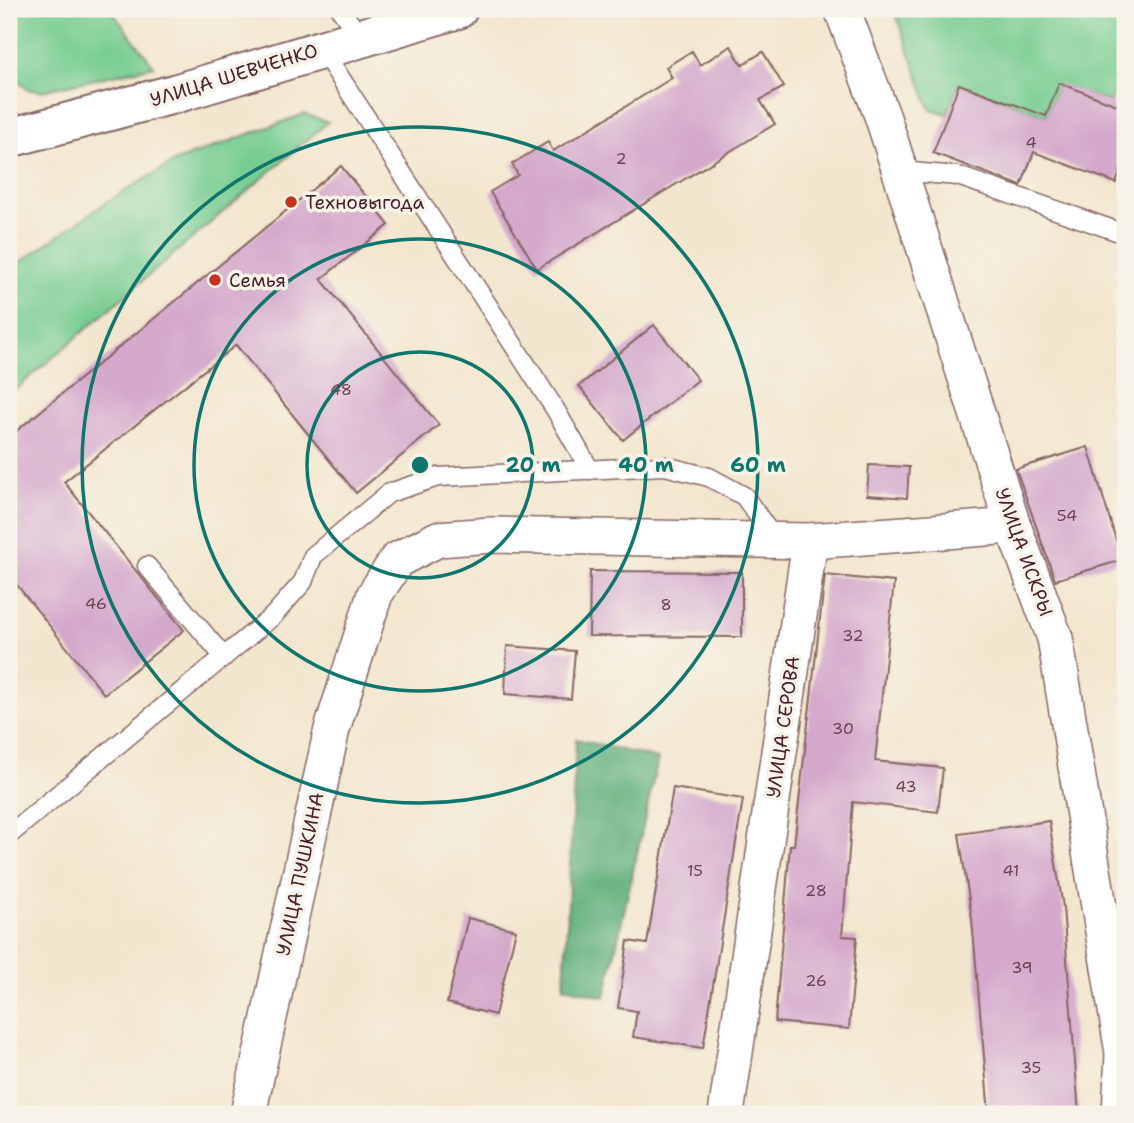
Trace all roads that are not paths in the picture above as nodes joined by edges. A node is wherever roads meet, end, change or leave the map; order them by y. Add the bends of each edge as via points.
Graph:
1 (458, 9) edge
2 (842, 9) edge
3 (350, 23) edge
4 (321, 48) junction
5 (9, 138) edge
6 (899, 171) junction
7 (1125, 234) edge
8 (590, 470) junction
9 (1013, 526) junction
10 (775, 540) junction
11 (810, 541) junction
12 (147, 566) dead end
13 (224, 657) junction
14 (9, 835) edge
15 (248, 1114) edge
16 (726, 1114) edge
17 (1120, 1114) edge

1 - 3 main road, УЛИЦА ШЕВЧЕНКО
2 - 6 street, УЛИЦА ИСКРЫ
3 - 4 main road, УЛИЦА ШЕВЧЕНКО
4 - 5 main road, УЛИЦА ШЕВЧЕНКО
4 - 8 lane
6 - 7 lane via 958,176
6 - 9 street, УЛИЦА ИСКРЫ
8 - 10 lane via 665,466 709,477 744,496
8 - 13 lane via 439,477 389,493 313,556 303,582 273,616
9 - 11 street
9 - 17 street, УЛИЦА ИСКРЫ via 1055,638 1123,1054
10 - 11 street, УЛИЦА ПУШКИНА
10 - 15 street, УЛИЦА ПУШКИНА via 491,535 438,539 397,560 375,594 332,729
11 - 16 street, УЛИЦА СЕРОВА
12 - 13 lane
13 - 14 lane

